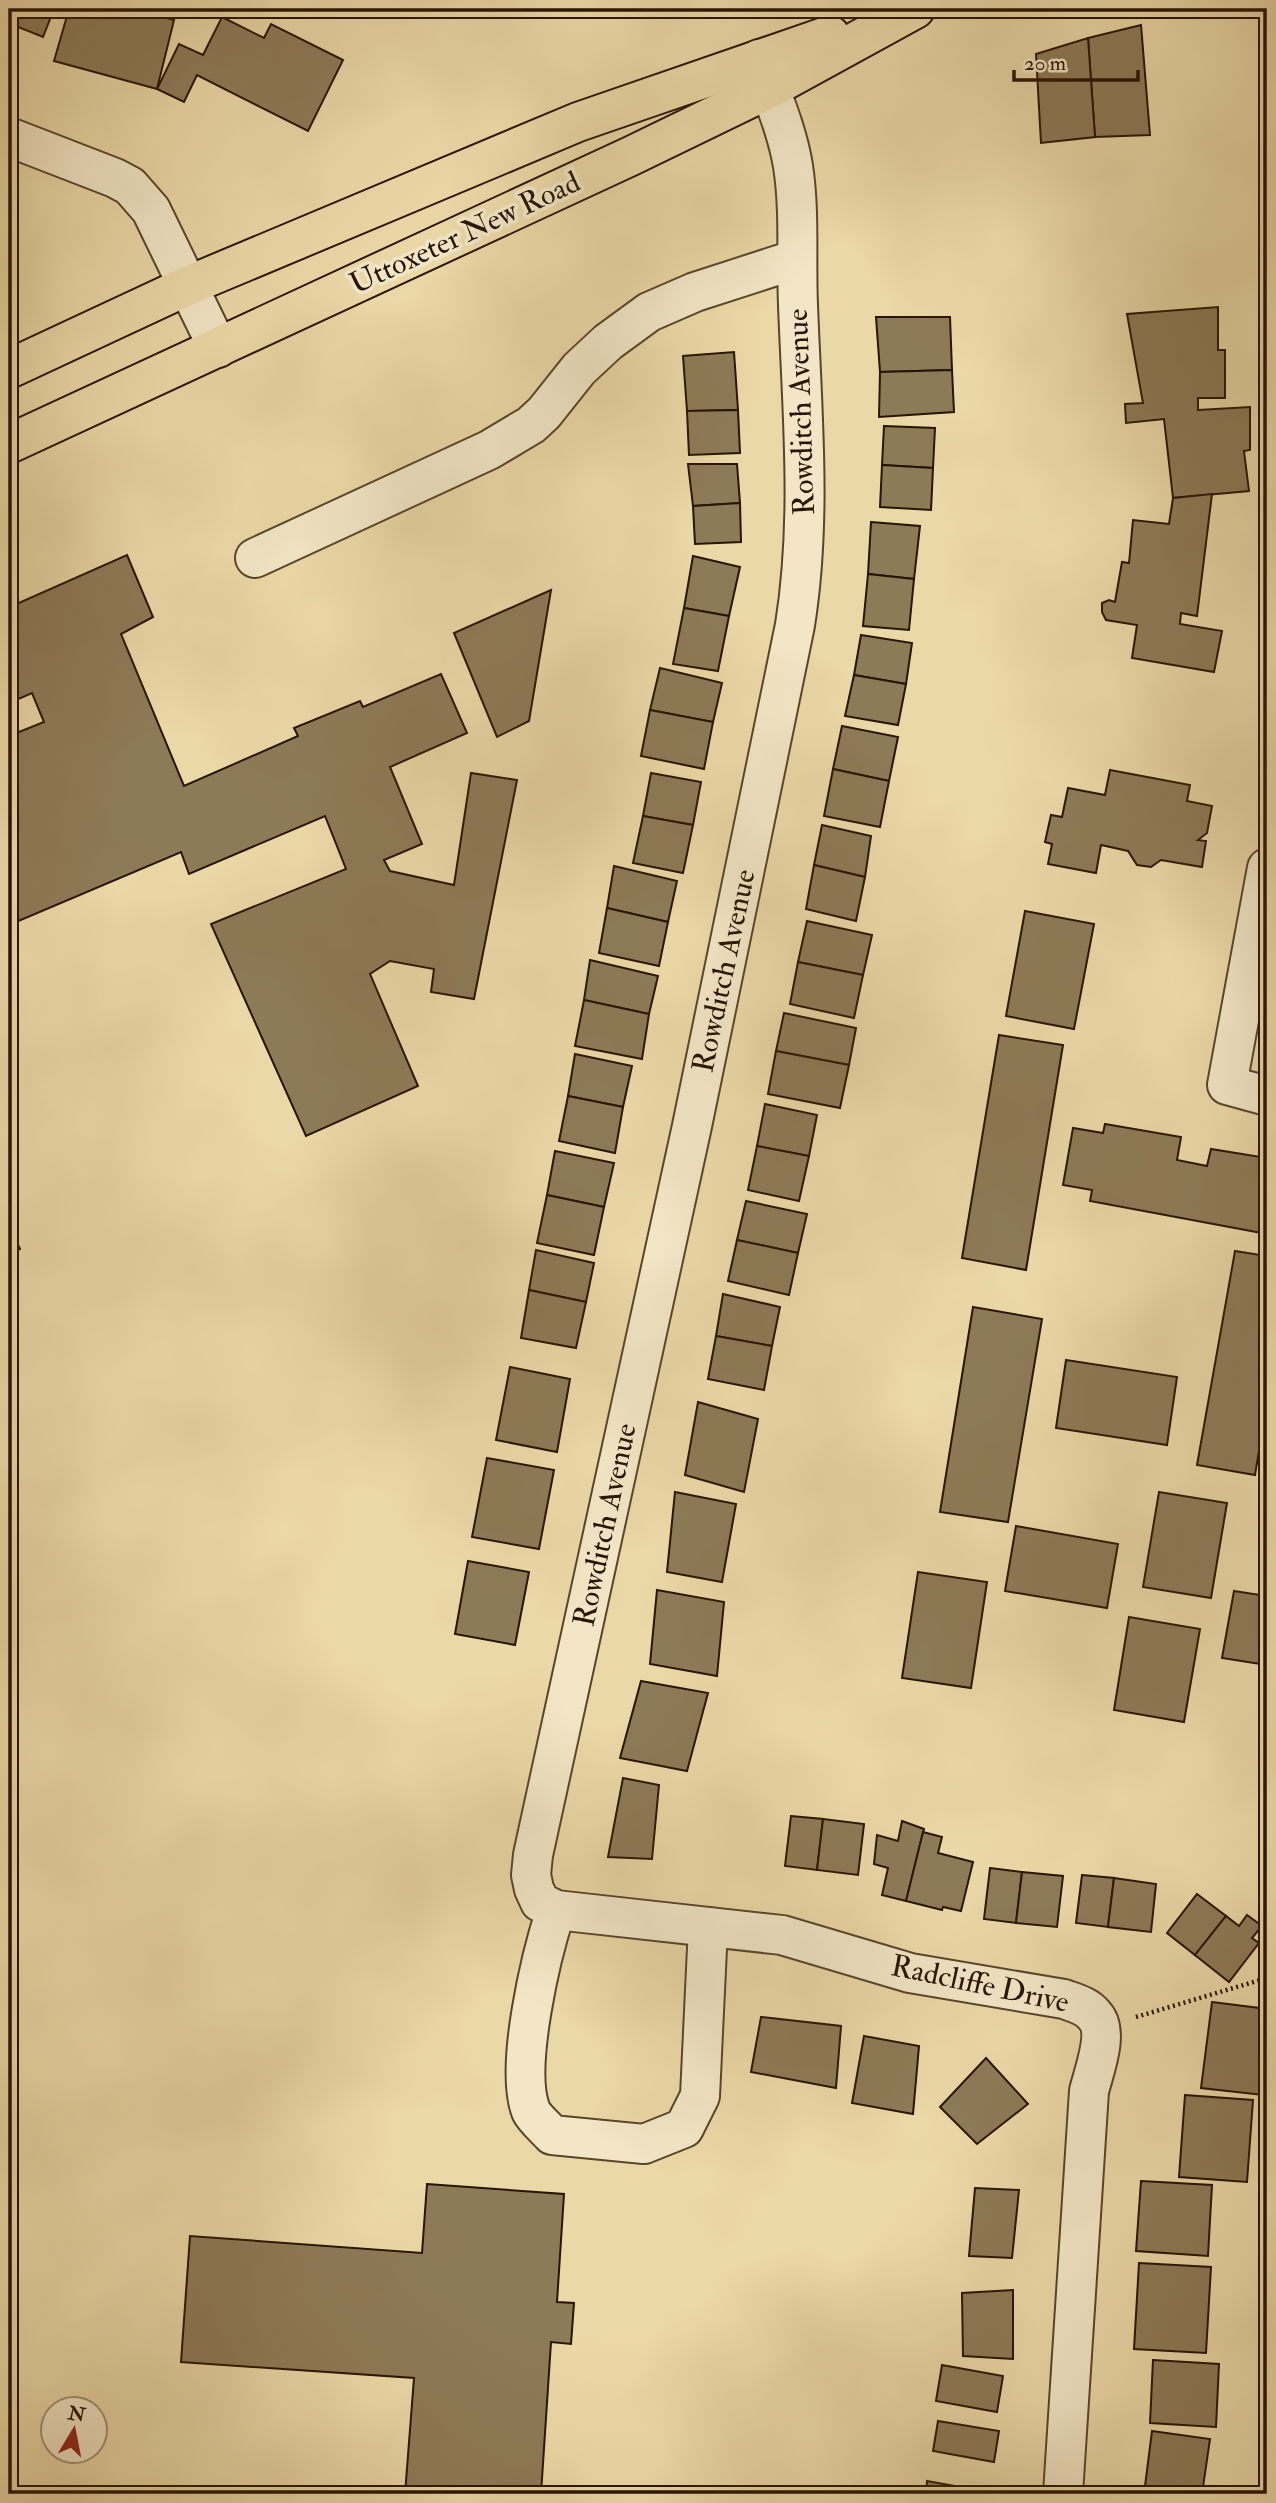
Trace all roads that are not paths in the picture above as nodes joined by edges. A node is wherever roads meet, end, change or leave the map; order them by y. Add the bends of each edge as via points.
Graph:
1 (904, 9) edge
2 (915, 9) edge
3 (764, 74) junction
4 (9, 137) edge
5 (797, 259) junction
6 (187, 286) junction
7 (218, 348) junction
8 (9, 369) edge
9 (9, 444) edge
10 (255, 558) dead end
11 (1267, 867) edge
12 (1267, 1096) edge
13 (556, 1910) junction
14 (709, 1927) junction
15 (1063, 2494) edge

1 - 3 main road, Uttoxeter New Road
2 - 3 main road, Uttoxeter New Road
3 - 5 street, Rowditch Avenue via 793,165
3 - 6 main road, Uttoxeter New Road via 578,122
3 - 7 main road, Uttoxeter New Road via 631,156
4 - 6 street via 130,186 151,210
5 - 10 street via 649,312 579,369 531,425 489,450
5 - 13 street, Rowditch Avenue via 804,459 801,586 692,1126 533,1855 534,1889 540,1902
6 - 7 street
6 - 8 main road, Uttoxeter New Road
7 - 9 main road, Uttoxeter New Road
11 - 12 street via 1227,1085
13 - 14 street, Radcliffe Drive
13 - 14 street via 543,1949 524,2071 531,2112 552,2135 645,2144 684,2128 700,2096
14 - 15 street, Radcliffe Drive via 782,1935 910,1973 1064,1998 1095,2015 1102,2027 1089,2091

